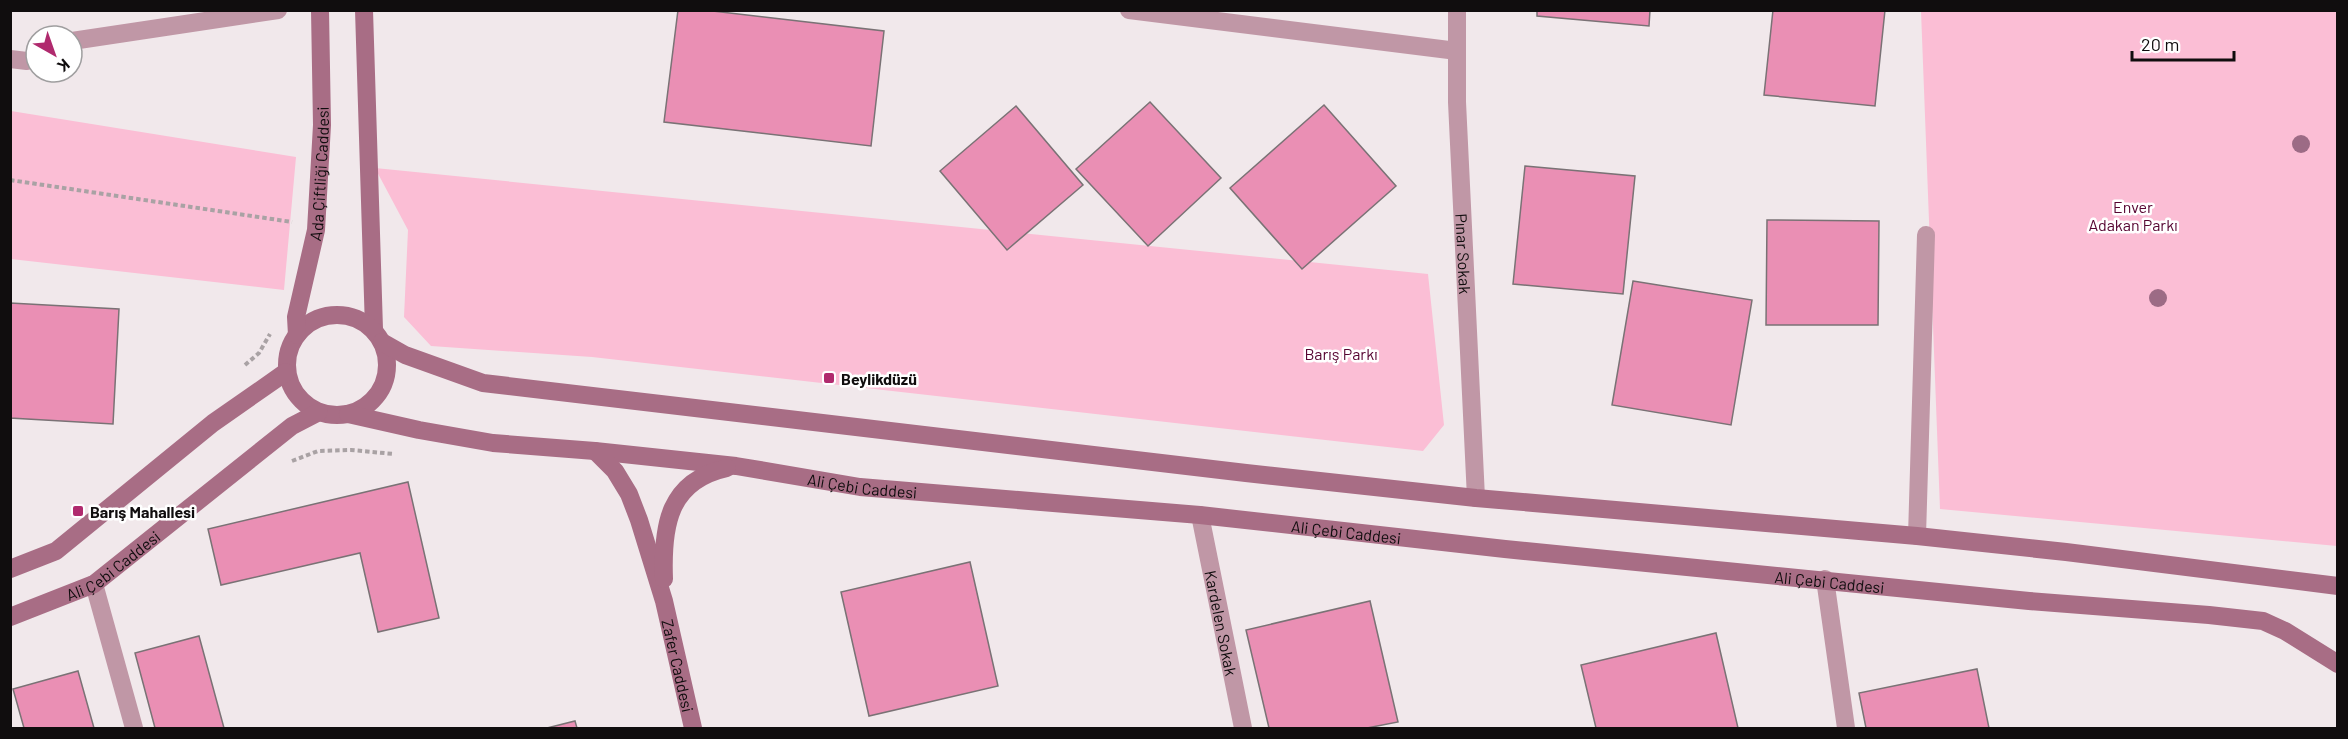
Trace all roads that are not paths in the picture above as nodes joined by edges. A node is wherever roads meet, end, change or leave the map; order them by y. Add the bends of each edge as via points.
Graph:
1 (278, 10) edge
2 (320, 10) edge
3 (364, 10) edge
4 (1129, 10) edge
5 (1457, 10) edge
6 (84, 39) edge
7 (1457, 51) junction
8 (1926, 235) dead end
9 (297, 335) junction
10 (378, 335) junction
11 (285, 372) junction
12 (319, 412) junction
13 (348, 414) junction
14 (595, 450) junction
15 (736, 466) junction
16 (1476, 498) junction
17 (1200, 515) junction
18 (1917, 536) junction
19 (10, 569) edge
20 (1825, 579) junction
21 (94, 584) junction
22 (2337, 586) edge
23 (664, 602) junction
24 (10, 617) edge
25 (2337, 664) edge
26 (134, 729) edge
27 (693, 729) edge
28 (1243, 729) edge
29 (1846, 729) edge

1 - 6 street
2 - 9 main road, Ada Çiftliği Caddesi via 322,124 316,230 296,317
3 - 10 main road
4 - 7 street
5 - 7 street, Pınar Sokak
7 - 16 street, Pınar Sokak
8 - 18 street
9 - 10 main road via 319,318 333,315 362,320
9 - 11 main road via 288,350
10 - 13 main road via 387,357 382,388 373,401
10 - 16 main road via 405,355 483,383
11 - 12 main road via 303,403
11 - 19 main road via 213,423 56,550
12 - 13 main road, Ali Çebi Caddesi
12 - 21 main road, Ali Çebi Caddesi via 292,426
13 - 14 main road, Ali Çebi Caddesi via 493,443
14 - 15 main road, Ali Çebi Caddesi
14 - 23 main road via 629,494
15 - 17 main road, Ali Çebi Caddesi via 860,487
15 - 23 main road via 695,479 678,496 667,523 663,550
16 - 18 main road
17 - 20 main road, Ali Çebi Caddesi
17 - 28 street, Kardelen Sokak
18 - 22 main road
20 - 25 main road, Ali Çebi Caddesi via 2263,621
20 - 29 street
21 - 24 main road, Ali Çebi Caddesi
21 - 26 street
23 - 27 main road, Zafer Caddesi

